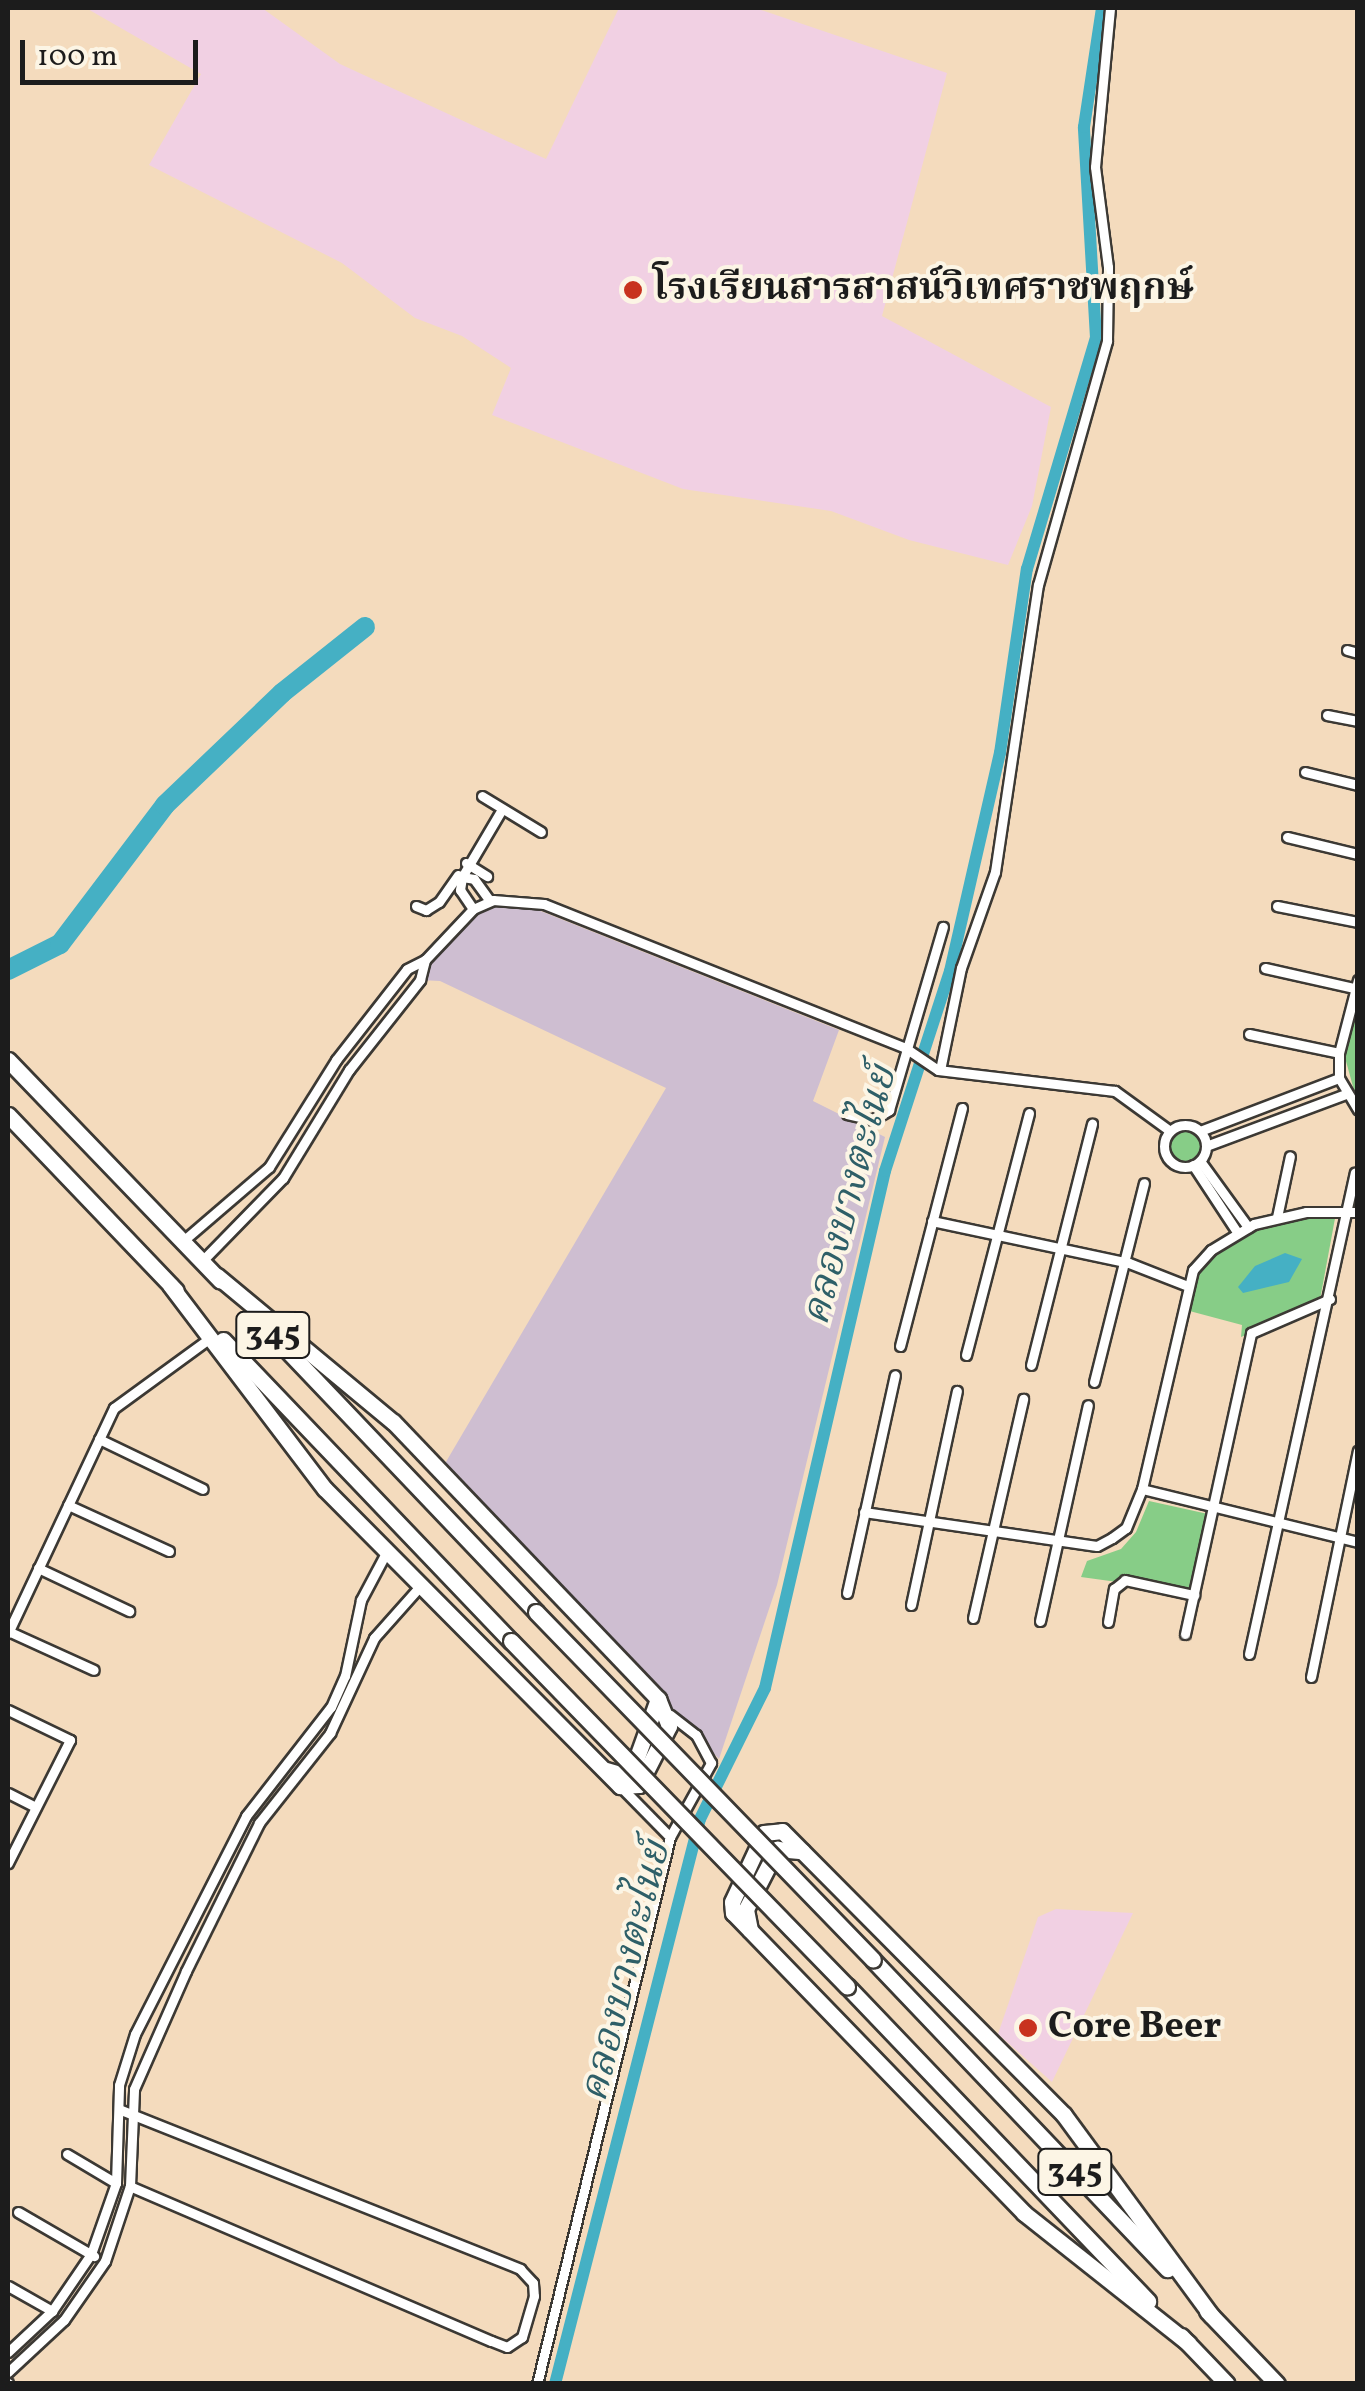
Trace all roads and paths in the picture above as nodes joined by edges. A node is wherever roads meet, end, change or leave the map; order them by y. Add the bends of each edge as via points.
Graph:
1 (1110, 8) edge
2 (1328, 715) dead end
3 (1358, 721) edge
4 (1305, 772) dead end
5 (1358, 785) edge
6 (482, 796) dead end
7 (502, 808) junction
8 (541, 832) dead end
9 (1287, 837) dead end
10 (1358, 854) edge
11 (466, 863) junction
12 (460, 876) junction
13 (488, 876) dead end
14 (490, 901) junction
15 (416, 906) dead end
16 (1276, 906) dead end
17 (473, 909) junction
18 (1358, 922) edge
19 (943, 927) dead end
20 (424, 960) junction
21 (1266, 968) dead end
22 (1357, 986) edge
23 (1249, 1034) dead end
24 (907, 1049) junction
25 (1338, 1053) junction
26 (8, 1060) edge
27 (336, 1060) junction
28 (936, 1068) junction
29 (348, 1070) junction
30 (1339, 1078) junction
31 (1346, 1094) junction
32 (962, 1108) dead end
33 (1358, 1110) edge
34 (1029, 1112) dead end
35 (847, 1114) dead end
36 (8, 1115) edge
37 (1244, 1118) junction
38 (1092, 1124) dead end
39 (1170, 1131) junction
40 (1200, 1131) junction
41 (1250, 1132) junction
42 (1206, 1146) junction
43 (1290, 1156) dead end
44 (1197, 1163) junction
45 (269, 1167) junction
46 (1355, 1173) dead end
47 (283, 1178) junction
48 (1144, 1182) dead end
49 (1352, 1212) edge
50 (1277, 1218) junction
51 (932, 1221) junction
52 (1248, 1227) junction
53 (1237, 1232) junction
54 (998, 1234) junction
55 (184, 1241) junction
56 (1062, 1246) junction
57 (202, 1261) junction
58 (1124, 1262) junction
59 (216, 1276) junction
60 (170, 1285) junction
61 (1185, 1285) junction
62 (1330, 1299) junction
63 (210, 1338) junction
64 (900, 1346) dead end
65 (966, 1355) dead end
66 (1031, 1365) dead end
67 (895, 1375) dead end
68 (1094, 1382) dead end
69 (957, 1391) dead end
70 (1023, 1399) dead end
71 (1088, 1405) dead end
72 (99, 1439) junction
73 (420, 1452) junction
74 (1358, 1452) edge
75 (400, 1471) junction
76 (356, 1480) junction
77 (203, 1489) dead end
78 (1142, 1490) junction
79 (334, 1498) junction
80 (68, 1505) junction
81 (1213, 1507) junction
82 (864, 1512) junction
83 (928, 1522) junction
84 (1279, 1523) junction
85 (993, 1531) junction
86 (1339, 1538) junction
87 (1058, 1540) junction
88 (1358, 1542) edge
89 (386, 1550) junction
90 (170, 1552) dead end
91 (38, 1568) junction
92 (421, 1585) junction
93 (847, 1593) dead end
94 (1194, 1595) junction
95 (911, 1604) dead end
96 (129, 1611) dead end
97 (973, 1618) dead end
98 (1040, 1621) dead end
99 (1108, 1622) dead end
100 (356, 1630) junction
101 (8, 1632) edge
102 (1185, 1634) dead end
103 (374, 1638) junction
104 (1249, 1654) dead end
105 (94, 1670) dead end
106 (1311, 1678) dead end
107 (658, 1698) junction
108 (8, 1710) edge
109 (670, 1715) junction
110 (602, 1768) junction
111 (268, 1783) junction
112 (620, 1786) junction
113 (8, 1793) edge
114 (280, 1793) junction
115 (36, 1807) junction
116 (670, 1837) junction
117 (8, 1863) edge
118 (171, 1964) junction
119 (186, 1972) junction
120 (1040, 2093) junction
121 (120, 2110) junction
122 (1021, 2115) junction
123 (137, 2117) junction
124 (66, 2154) dead end
125 (1020, 2167) junction
126 (116, 2184) junction
127 (130, 2186) junction
128 (1000, 2187) junction
129 (18, 2212) dead end
130 (92, 2254) junction
131 (105, 2262) junction
132 (8, 2286) edge
133 (52, 2311) junction
134 (1210, 2315) junction
135 (1188, 2343) junction
136 (8, 2352) edge
137 (8, 2372) edge
138 (537, 2384) edge
139 (1227, 2384) edge
140 (1277, 2384) edge

1 - 28 street via 1095,168 1109,326 1077,463 1038,585 994,872
2 - 3 street
4 - 5 street
6 - 7 street
7 - 8 street
7 - 11 street
9 - 10 street
11 - 12 street
11 - 13 street
12 - 14 street via 474,878
12 - 15 street via 439,902 426,910
12 - 17 street via 460,890
14 - 17 street
14 - 24 street via 544,904
16 - 18 street
17 - 20 street
19 - 24 street
20 - 27 street via 407,969
20 - 29 street via 420,980
21 - 22 street
22 - 25 street
23 - 25 street
24 - 28 street
24 - 35 street via 886,1116
25 - 30 street
26 - 55 main road, 345
27 - 29 street
27 - 45 street
28 - 39 street via 1115,1092
29 - 47 street
30 - 31 street
30 - 37 street
31 - 33 street
31 - 41 street
32 - 51 street
34 - 54 street
36 - 60 main road, 345
37 - 40 street
37 - 41 street
38 - 56 street
39 - 40 street via 1185,1125
39 - 44 street via 1164,1146 1170,1161
40 - 42 street
41 - 42 street
42 - 44 street
43 - 50 street
44 - 52 street
44 - 53 street
45 - 47 street
45 - 55 street
46 - 49 street
47 - 57 street
48 - 58 street
49 - 50 street
49 - 62 street
50 - 52 street
51 - 54 street
51 - 64 street
52 - 53 street
53 - 61 street via 1211,1250
54 - 56 street
54 - 65 street
55 - 57 main road, 345
56 - 58 street
56 - 66 street
57 - 59 main road, 345
58 - 61 street
58 - 68 street
59 - 73 main road
59 - 75 main road, 345
60 - 63 main road
60 - 76 main road, 345
61 - 78 street
62 - 81 street via 1251,1333
62 - 84 street
63 - 72 street via 114,1408
63 - 79 main road
67 - 82 street
69 - 83 street
70 - 85 street
71 - 87 street
72 - 77 street
72 - 80 street
73 - 75 main road via 391,1438 388,1447
73 - 107 main road
74 - 86 street
75 - 122 main road, 345, bridge
76 - 79 main road via 334,1479
76 - 125 main road, 345, bridge
78 - 81 street
78 - 87 street via 1126,1528 1112,1538 1096,1546
79 - 89 main road
80 - 90 street
80 - 91 street
81 - 84 street
81 - 94 street
82 - 83 street
82 - 93 street
83 - 85 street
83 - 95 street
84 - 86 street
84 - 104 street
85 - 87 street
85 - 97 street
86 - 88 street
86 - 106 street
87 - 98 street
89 - 92 main road
89 - 100 street via 361,1600
91 - 96 street
91 - 101 street
92 - 103 street
92 - 110 main road
94 - 99 street via 1125,1580 1114,1589
94 - 102 street
100 - 103 street
100 - 111 street via 330,1707
101 - 105 street
103 - 114 street via 330,1733
107 - 109 main road
107 - 110 main road via 657,1715 624,1776
108 - 115 street via 70,1740
109 - 112 main road via 648,1774 634,1788
109 - 116 street via 696,1735 710,1763
110 - 112 main road
111 - 114 street
111 - 118 street
112 - 116 street
113 - 115 street
114 - 119 street
115 - 117 street
116 - 138 street
118 - 119 street
118 - 121 street via 130,2048
119 - 123 street via 137,2078
120 - 122 main road via 1053,2110 1050,2122 1037,2126
120 - 128 main road via 805,1853 778,1849 746,1909 750,1930
120 - 134 main road via 1064,2115
121 - 123 street
121 - 126 street
122 - 134 main road, 345
123 - 127 street
123 - 127 street via 520,2268 534,2296 522,2337 507,2347 491,2341
124 - 126 street
125 - 128 main road via 1032,2198 1021,2202
125 - 135 main road, 345
126 - 130 street
127 - 131 street
128 - 135 main road
129 - 130 street
130 - 131 street
130 - 133 street
131 - 137 street via 64,2320
132 - 133 street
133 - 136 street
134 - 140 main road, 345
135 - 139 main road, 345

